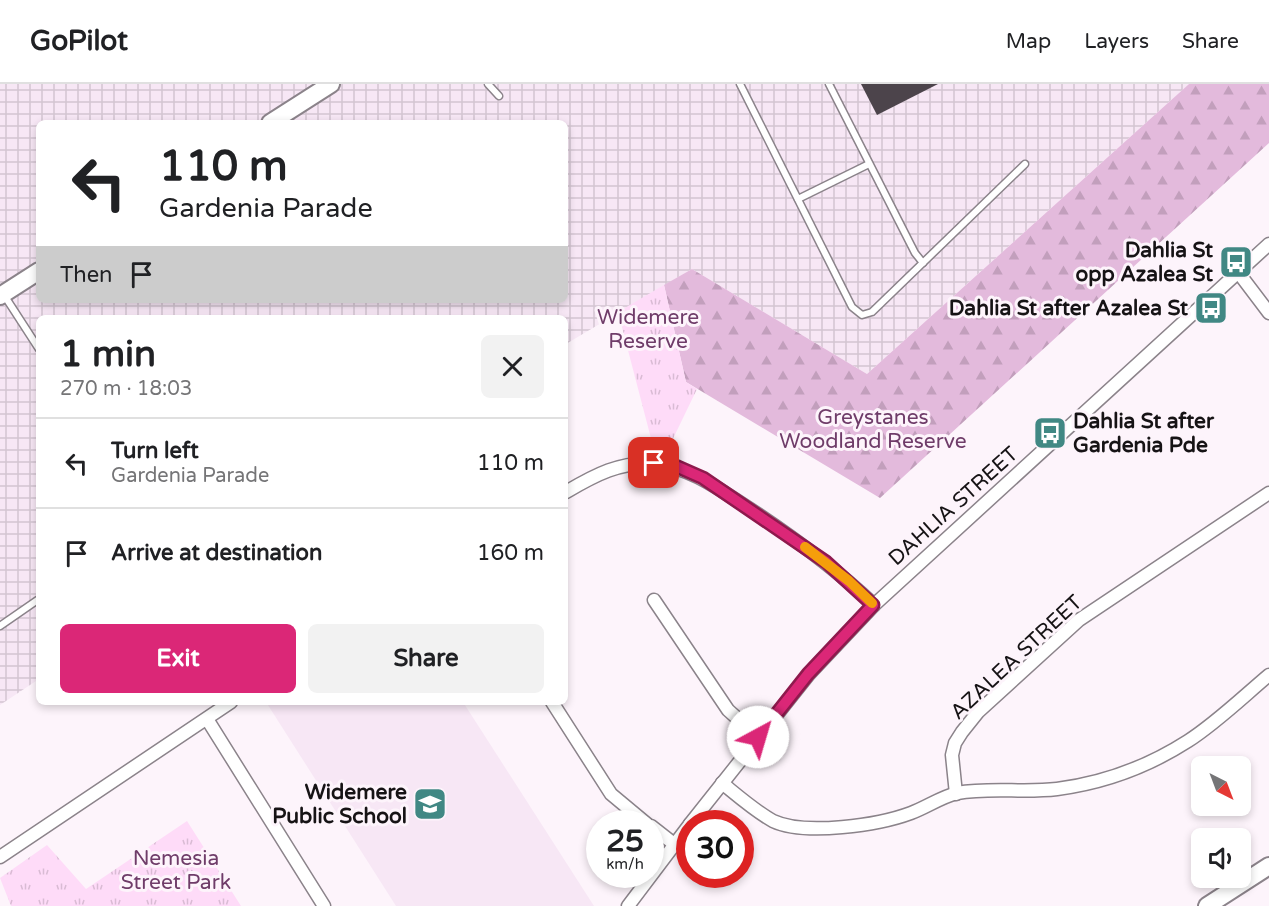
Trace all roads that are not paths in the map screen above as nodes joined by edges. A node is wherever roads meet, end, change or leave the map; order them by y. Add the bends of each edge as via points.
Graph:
1 (331, 84) edge
2 (488, 84) edge
3 (741, 84) edge
4 (829, 84) edge
5 (499, 96) dead end
6 (275, 120) edge
7 (869, 164) junction
8 (1025, 164) dead end
9 (798, 199) junction
10 (1269, 243) edge
11 (923, 263) junction
12 (1238, 272) junction
13 (36, 273) edge
14 (2, 295) edge
15 (1269, 314) edge
16 (36, 345) edge
17 (568, 491) edge
18 (1269, 493) edge
19 (654, 600) dead end
20 (36, 601) edge
21 (873, 605) junction
22 (0, 626) edge
23 (1269, 675) edge
24 (227, 705) edge
25 (554, 705) edge
26 (207, 719) junction
27 (758, 737) junction
28 (722, 783) junction
29 (956, 794) junction
30 (630, 810) edge
31 (701, 810) edge
32 (664, 836) edge
33 (676, 842) edge
34 (674, 844) junction
35 (0, 857) edge
36 (1269, 866) edge
37 (324, 906) edge
38 (628, 906) edge
39 (1207, 906) edge

1 - 6 street
2 - 5 lane
3 - 9 lane
4 - 7 lane
7 - 9 lane
7 - 11 lane
8 - 11 lane
9 - 11 lane via 858,314 872,312
10 - 12 street, DAHLIA STREET
12 - 15 street
12 - 21 street, DAHLIA STREET
13 - 14 street
14 - 16 lane
17 - 21 street via 612,468 654,463 678,467 703,478 788,534
18 - 29 street, AZALEA STREET via 1078,620 978,712 955,743 952,774
19 - 27 street via 728,710
20 - 22 lane
21 - 27 street, DAHLIA STREET via 808,674
23 - 29 street via 1190,740 1127,771 1057,789 989,789
24 - 26 street
25 - 30 street via 611,794
26 - 35 street
26 - 37 street
27 - 28 street, DAHLIA STREET
28 - 29 street via 774,821 794,827 889,820
28 - 31 street, DAHLIA STREET
32 - 34 street
33 - 34 street, DAHLIA STREET
34 - 38 street, DAHLIA STREET
36 - 39 street

